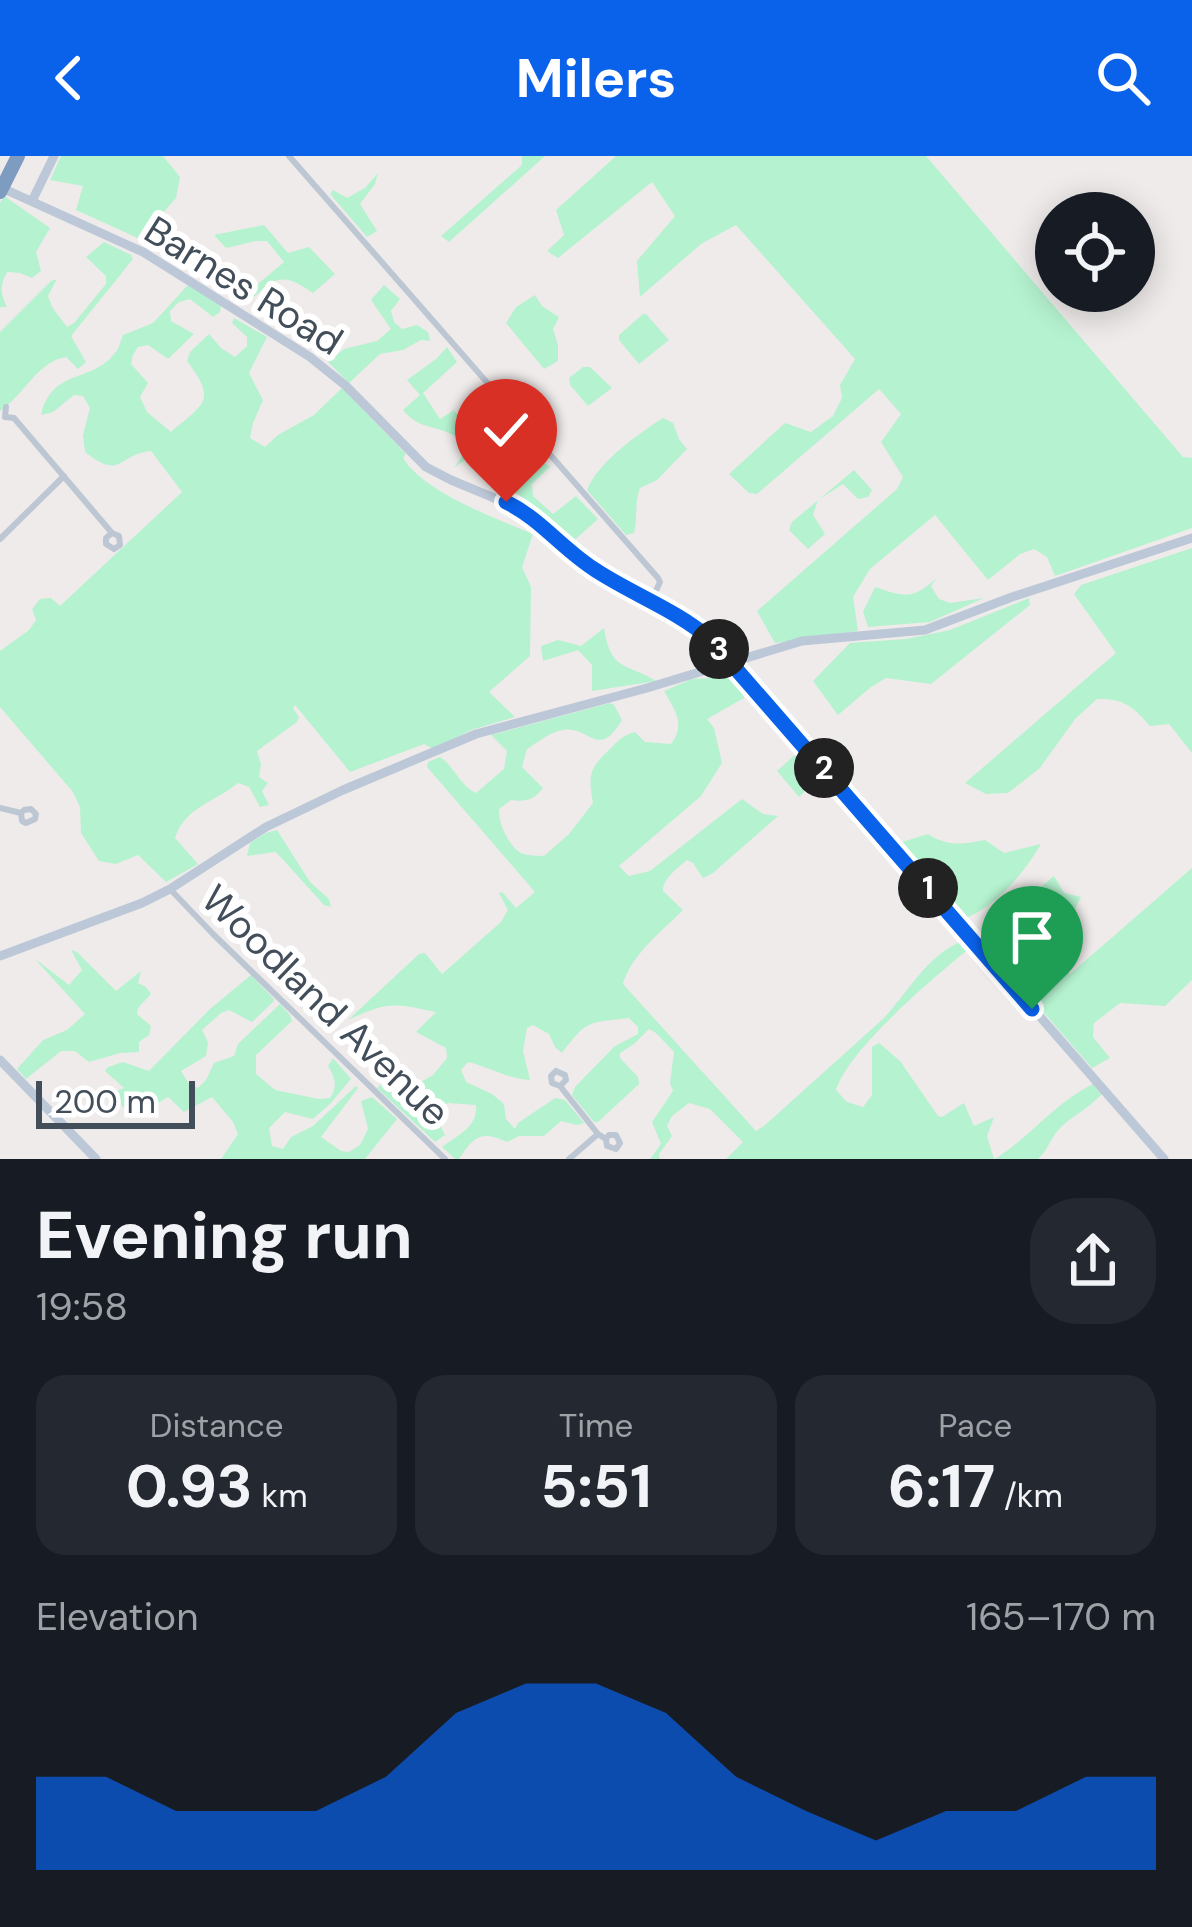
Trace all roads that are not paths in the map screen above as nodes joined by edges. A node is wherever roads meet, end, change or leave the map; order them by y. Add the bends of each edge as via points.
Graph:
1 (18, 156) edge
2 (53, 156) edge
3 (289, 156) edge
4 (3, 185) edge
5 (32, 201) junction
6 (14, 418) dead end
7 (64, 476) junction
8 (112, 533) dead end
9 (1192, 538) edge
10 (0, 539) edge
11 (652, 600) junction
12 (731, 662) junction
13 (0, 808) edge
14 (21, 813) dead end
15 (170, 889) junction
16 (0, 956) edge
17 (0, 1060) edge
18 (560, 1085) dead end
19 (96, 1159) edge
20 (445, 1159) edge
21 (569, 1159) edge
22 (1164, 1159) edge

1 - 4 highway
2 - 5 street
3 - 11 street via 658,578
4 - 5 street, Barnes Road
5 - 11 street, Barnes Road via 143,252 298,349 426,467 518,508 592,568
6 - 7 street
7 - 8 street
7 - 10 street
9 - 12 street via 925,630 802,641
11 - 12 street, Barnes Road via 700,630
12 - 15 street via 476,734 266,827
12 - 22 street, Barnes Road
13 - 14 street
15 - 16 street
15 - 20 street, Woodland Avenue
17 - 19 street
18 - 21 street via 602,1137

